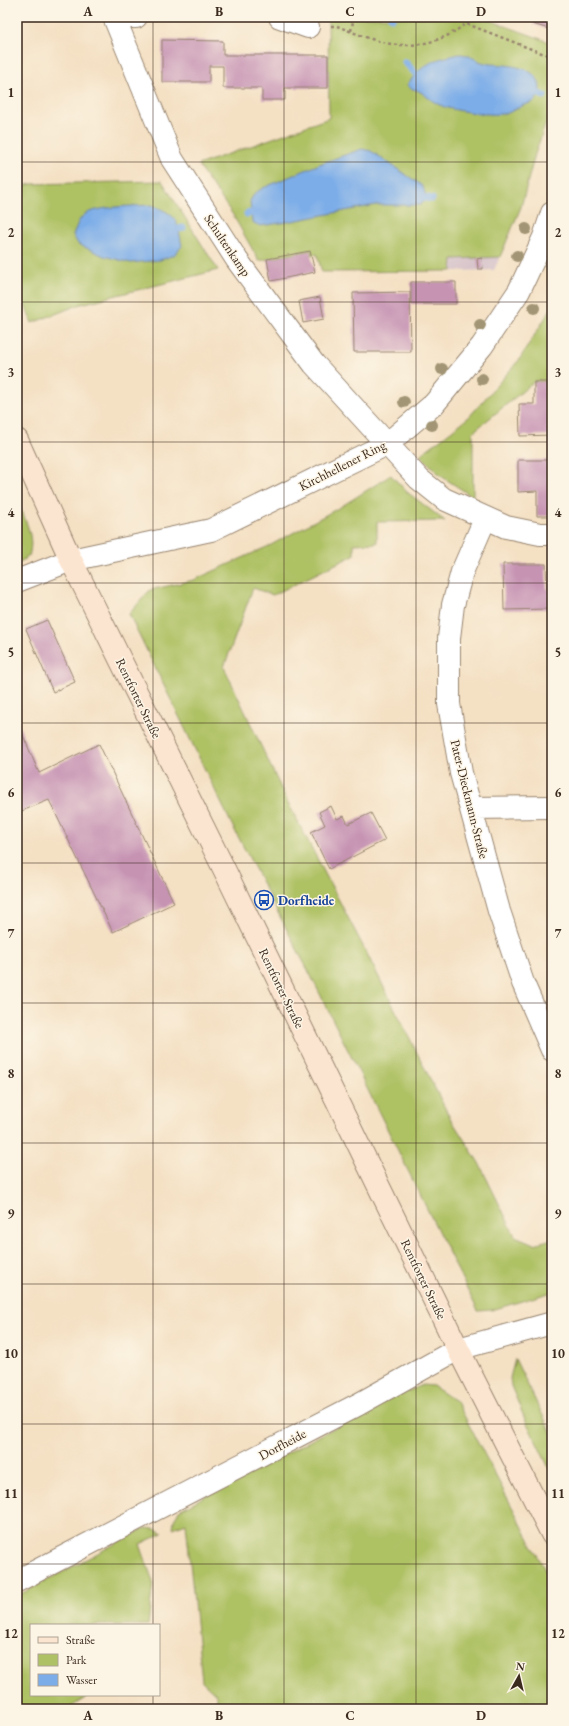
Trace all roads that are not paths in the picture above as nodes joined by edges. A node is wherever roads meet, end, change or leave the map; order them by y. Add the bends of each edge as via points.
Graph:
1 (114, 17) edge
2 (136, 17) edge
3 (280, 17) edge
4 (308, 27) road end
5 (552, 213) edge
6 (17, 440) edge
7 (386, 444) junction
8 (484, 519) junction
9 (552, 534) edge
10 (71, 560) junction
11 (17, 581) edge
12 (552, 807) edge
13 (470, 808) junction
14 (552, 1050) edge
15 (552, 1323) edge
16 (458, 1349) junction
17 (552, 1534) edge
18 (17, 1581) edge

1 - 2 street, Schultenkamp
1 - 7 street, Schultenkamp via 176,166 237,260 314,364
3 - 4 street
5 - 7 street, Kirchhellener Ring via 519,291 482,346 434,404
6 - 10 main road, Rentforter Straße
7 - 8 street, Schultenkamp via 419,479 444,499
7 - 10 street, Kirchhellener Ring via 211,530
8 - 9 street, Schultenkamp via 506,527
8 - 13 street, Pater-Dieckmann-Straße via 462,572 453,605 449,638 449,704
10 - 11 street, Kirchhellener Ring
10 - 16 main road, Rentforter Straße
12 - 13 street
13 - 14 street, Pater-Dieckmann-Straße via 518,969
15 - 16 street, Dorfheide
16 - 17 main road, Rentforter Straße
16 - 18 street, Dorfheide via 338,1415

